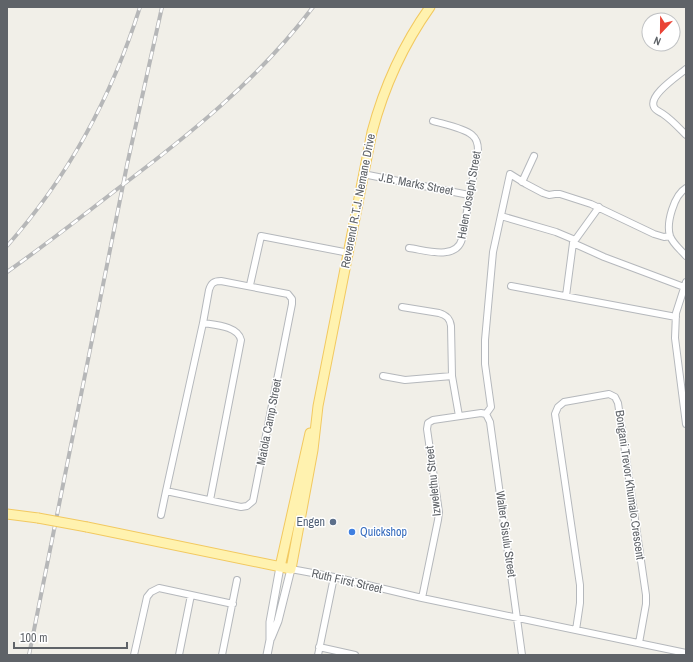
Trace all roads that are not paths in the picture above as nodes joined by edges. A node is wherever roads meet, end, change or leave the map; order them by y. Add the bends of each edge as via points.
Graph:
1 (430, 7) edge
2 (686, 69) edge
3 (433, 121) dead end
4 (686, 135) edge
5 (534, 156) dead end
6 (363, 174) junction
7 (522, 182) junction
8 (686, 188) edge
9 (469, 195) junction
10 (599, 207) junction
11 (501, 216) junction
12 (670, 236) junction
13 (574, 242) junction
14 (409, 248) dead end
15 (348, 253) junction
16 (686, 256) edge
17 (685, 284) edge
18 (250, 285) junction
19 (511, 286) dead end
20 (566, 296) junction
21 (402, 307) dead end
22 (676, 317) junction
23 (203, 323) junction
24 (383, 376) dead end
25 (452, 376) junction
26 (318, 406) junction
27 (486, 414) junction
28 (459, 416) junction
29 (686, 424) edge
30 (166, 491) junction
31 (210, 500) junction
32 (7, 514) edge
33 (161, 515) dead end
34 (280, 566) junction
35 (291, 569) junction
36 (334, 577) junction
37 (236, 580) dead end
38 (191, 595) junction
39 (422, 598) junction
40 (233, 604) junction
41 (517, 618) junction
42 (576, 630) junction
43 (270, 640) junction
44 (639, 643) junction
45 (319, 647) junction
46 (686, 653) edge
47 (134, 655) edge
48 (179, 655) edge
49 (222, 655) edge
50 (267, 655) edge
51 (318, 655) edge
52 (355, 655) edge
53 (522, 655) edge

1 - 6 main road, Reverend R.T.J. Nemane Drive via 391,76 377,112
2 - 4 street via 670,81 654,97 652,103 654,108
3 - 9 street, Helen Joseph Street via 472,134 476,139 478,150
5 - 7 street
6 - 9 street, J.B. Marks Street
6 - 15 main road, Reverend R.T.J. Nemane Drive
7 - 10 street via 546,195 560,194
7 - 11 street via 510,174
8 - 12 street via 674,203 669,224
9 - 14 street, Helen Joseph Street via 459,247 439,253
10 - 12 street via 654,234
10 - 13 street
11 - 13 street via 556,232
11 - 27 street via 494,252 485,340 485,364 491,407
12 - 16 street
13 - 17 street via 604,257
13 - 20 street
15 - 18 street via 261,236
15 - 26 main road, Reverend R.T.J. Nemane Drive
17 - 22 street
18 - 23 street via 222,281 212,283
18 - 31 street, Matola Camp Street via 288,294 292,304 254,498 250,505 243,507
19 - 20 street
20 - 22 street
21 - 25 street via 444,314 449,320
22 - 29 street via 675,338
23 - 30 street
23 - 31 street via 234,330 241,340
24 - 25 street via 405,380
25 - 28 street
26 - 34 main road, Reverend R.T.J. Nemane Drive via 305,451
26 - 35 main road, Reverend R.T.J. Nemane Drive via 313,450
27 - 28 street, Izwelethu Street
27 - 41 street, Walter Sisulu Street via 490,422
28 - 39 street, Izwelethu Street via 433,420 427,427 439,512
30 - 31 street, Matola Camp Street
30 - 33 street
32 - 34 main road, Ruth First Street, bridge via 87,527
34 - 35 main road, Ruth First Street
34 - 43 street, Reverend R.T.J. Nemane Drive via 270,622
35 - 36 street, Ruth First Street
35 - 43 street, Reverend R.T.J. Nemane Drive via 278,621
36 - 39 street, Ruth First Street
36 - 45 street
37 - 40 street
38 - 40 street
38 - 47 street via 159,588 148,594
38 - 48 street
39 - 41 street, Ruth First Street
40 - 49 street
41 - 42 street, Ruth First Street
41 - 53 street, Walter Sisulu Street
42 - 44 street, Ruth First Street
42 - 44 street, Bongani Trevor Khumalo Crescent via 580,585 555,414 564,402 609,394 615,397 618,403 646,595
43 - 50 street, Reverend R.T.J. Nemane Drive
44 - 46 street, Ruth First Street
45 - 51 street
45 - 52 street

